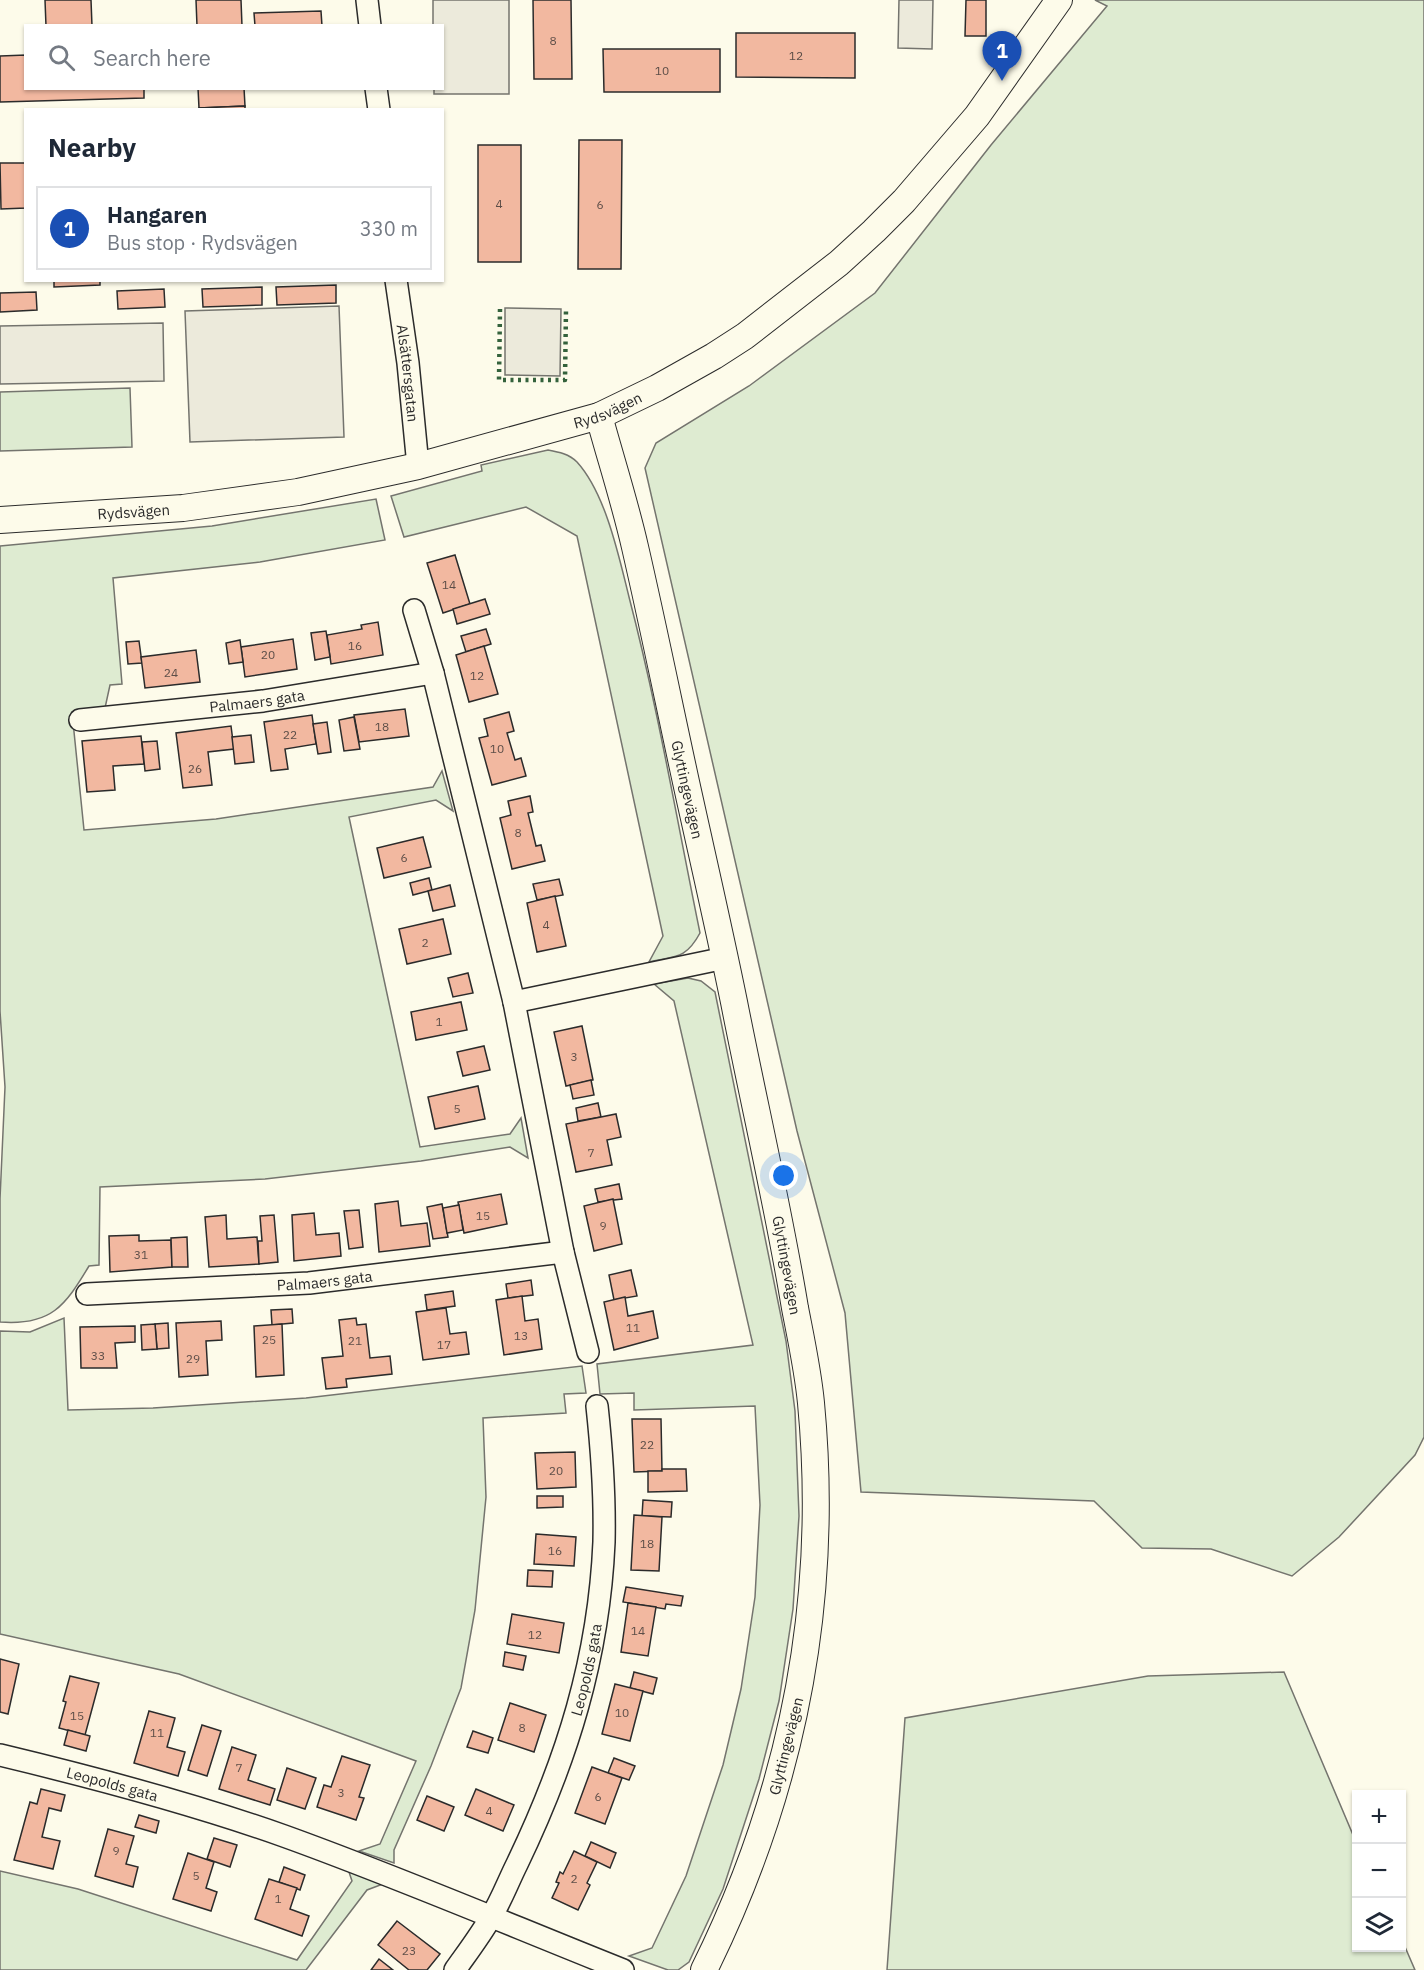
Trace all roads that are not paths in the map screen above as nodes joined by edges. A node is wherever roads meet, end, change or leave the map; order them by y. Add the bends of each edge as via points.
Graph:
1 (367, 0) edge
2 (1059, 0) edge
3 (370, 24) edge
4 (376, 90) edge
5 (379, 108) edge
6 (396, 282) edge
7 (599, 416) junction
8 (418, 466) junction
9 (0, 520) edge
10 (414, 610) dead end
11 (433, 673) junction
12 (80, 720) dead end
13 (725, 958) junction
14 (514, 1002) junction
15 (563, 1252) junction
16 (87, 1294) dead end
17 (588, 1353) dead end
18 (597, 1406) dead end
19 (0, 1755) edge
20 (491, 1917) junction
21 (455, 1970) edge
22 (623, 1970) edge
23 (704, 1970) edge

1 - 3 street
2 - 7 street, Rydsvägen via 977,116 903,201 839,263 722,351
4 - 5 street
6 - 8 street, Alsättersgatan
7 - 8 street, Rydsvägen
7 - 13 street, Glyttingevägen via 634,543
8 - 9 street, Rydsvägen via 298,492 183,508
10 - 11 street
11 - 12 street, Palmaers gata via 263,700
11 - 14 street
13 - 14 street
13 - 23 street, Glyttingevägen via 787,1260 811,1400 815,1548 812,1614 789,1743 755,1851
14 - 15 street
15 - 16 street, Palmaers gata via 309,1283
15 - 17 street
18 - 20 street, Leopolds gata via 604,1474 604,1543 597,1617 582,1696 539,1818
19 - 20 street, Leopolds gata via 169,1799 283,1836
20 - 21 street, Leopolds gata
20 - 22 street, Leopolds gata

